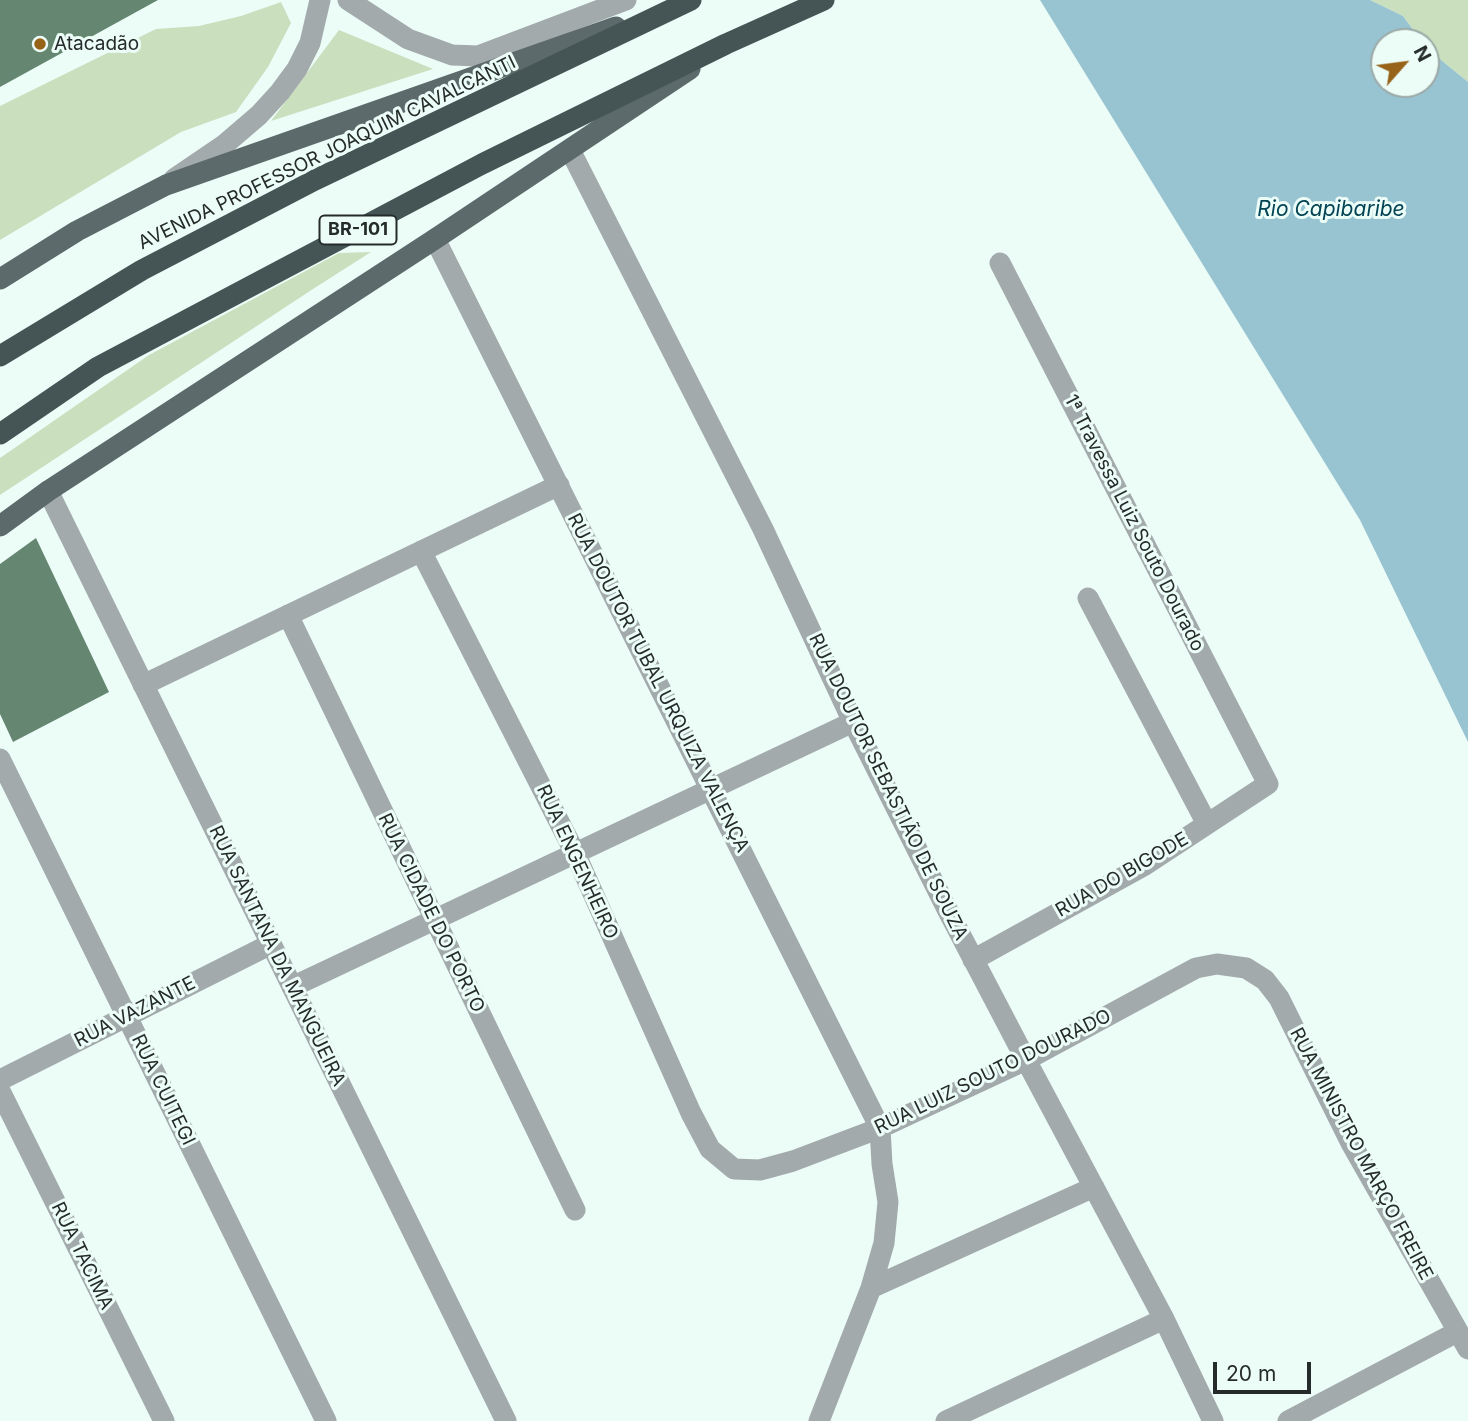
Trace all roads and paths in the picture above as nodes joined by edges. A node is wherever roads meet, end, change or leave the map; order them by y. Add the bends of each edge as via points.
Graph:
1 (320, 0) edge
2 (348, 0) edge
3 (626, 0) edge
4 (824, 0) edge
5 (686, 2) edge
6 (726, 44) junction
7 (570, 150) junction
8 (166, 185) junction
9 (435, 239) junction
10 (1000, 262) dead end
11 (0, 279) edge
12 (0, 356) edge
13 (0, 434) edge
14 (559, 485) junction
15 (48, 491) junction
16 (0, 526) edge
17 (421, 551) junction
18 (1088, 598) dead end
19 (288, 615) junction
20 (143, 685) junction
21 (853, 722) junction
22 (0, 759) edge
23 (1268, 784) joint
24 (711, 789) junction
25 (1207, 824) junction
26 (575, 853) junction
27 (435, 920) junction
28 (271, 944) junction
29 (973, 960) junction
30 (1246, 968) joint
31 (292, 988) junction
32 (126, 1016) junction
33 (1026, 1060) junction
34 (0, 1080) edge
35 (0, 1091) edge
36 (880, 1128) junction
37 (734, 1169) joint
38 (1094, 1187) junction
39 (575, 1210) dead end
40 (871, 1288) junction
41 (1164, 1318) junction
42 (1463, 1340) edge
43 (164, 1421) edge
44 (326, 1421) edge
45 (506, 1421) edge
46 (818, 1421) edge
47 (946, 1421) edge
48 (1213, 1421) edge
49 (1288, 1421) edge

1 - 8 street via 310,43 281,92 224,145
2 - 3 street via 408,39 452,55 478,56
4 - 6 highway, BR-101
5 - 8 main road, AVENIDA PROFESSOR JOAQUIM CAVALCANTI
5 - 12 highway, AVENIDA PROFESSOR JOAQUIM CAVALCANTI via 290,193 142,270
6 - 7 main road
6 - 13 highway, BR-101 via 482,164 98,367
7 - 9 main road
7 - 21 street, RUA DOUTOR SEBASTIÃO DE SOUZA via 763,529
8 - 11 main road, AVENIDA PROFESSOR JOAQUIM CAVALCANTI via 77,231
9 - 14 street, RUA DOUTOR TUBAL URQUIZA VALENÇA
9 - 15 main road
10 - 23 street, 1ª Travessa Luiz Souto Dourado
14 - 17 street
14 - 24 street, RUA DOUTOR TUBAL URQUIZA VALENÇA
15 - 16 main road
15 - 20 street, RUA SANTANA DA MANGUEIRA
17 - 19 street
17 - 26 street, RUA ENGENHEIRO
18 - 25 street
19 - 20 street
19 - 27 street, RUA CIDADE DO PORTO
20 - 28 street, RUA SANTANA DA MANGUEIRA
21 - 24 street
21 - 29 street, RUA DOUTOR SEBASTIÃO DE SOUZA
22 - 32 street, RUA CUITEGI
23 - 25 street, RUA DO BIGODE
24 - 26 street
24 - 36 street, RUA DOUTOR TUBAL URQUIZA VALENÇA
25 - 29 street, RUA DO BIGODE via 1145,865
26 - 27 street
26 - 37 street, RUA ENGENHEIRO via 691,1113 710,1149
27 - 31 street
27 - 39 street, RUA CIDADE DO PORTO
28 - 31 street, RUA SANTANA DA MANGUEIRA
28 - 32 street, RUA VAZANTE
29 - 33 street, RUA DOUTOR SEBASTIÃO DE SOUZA
30 - 33 street, RUA LUIZ SOUTO DOURADO via 1217,964 1196,968
30 - 42 street, RUA MINISTRO MARÇO FREIRE via 1265,980 1279,998 1351,1143
31 - 45 street, RUA SANTANA DA MANGUEIRA
32 - 34 street, RUA VAZANTE
32 - 44 street, RUA CUITEGI
33 - 36 street, RUA LUIZ SOUTO DOURADO
33 - 38 street, RUA DOUTOR SEBASTIÃO DE SOUZA
35 - 43 street, RUA TACIMA
36 - 37 street, RUA LUIZ SOUTO DOURADO via 793,1161 760,1170
36 - 40 street via 888,1202 884,1243
38 - 40 street
38 - 41 street, RUA DOUTOR SEBASTIÃO DE SOUZA
40 - 46 street
41 - 47 street
41 - 48 street, RUA DOUTOR SEBASTIÃO DE SOUZA
42 - 49 street

